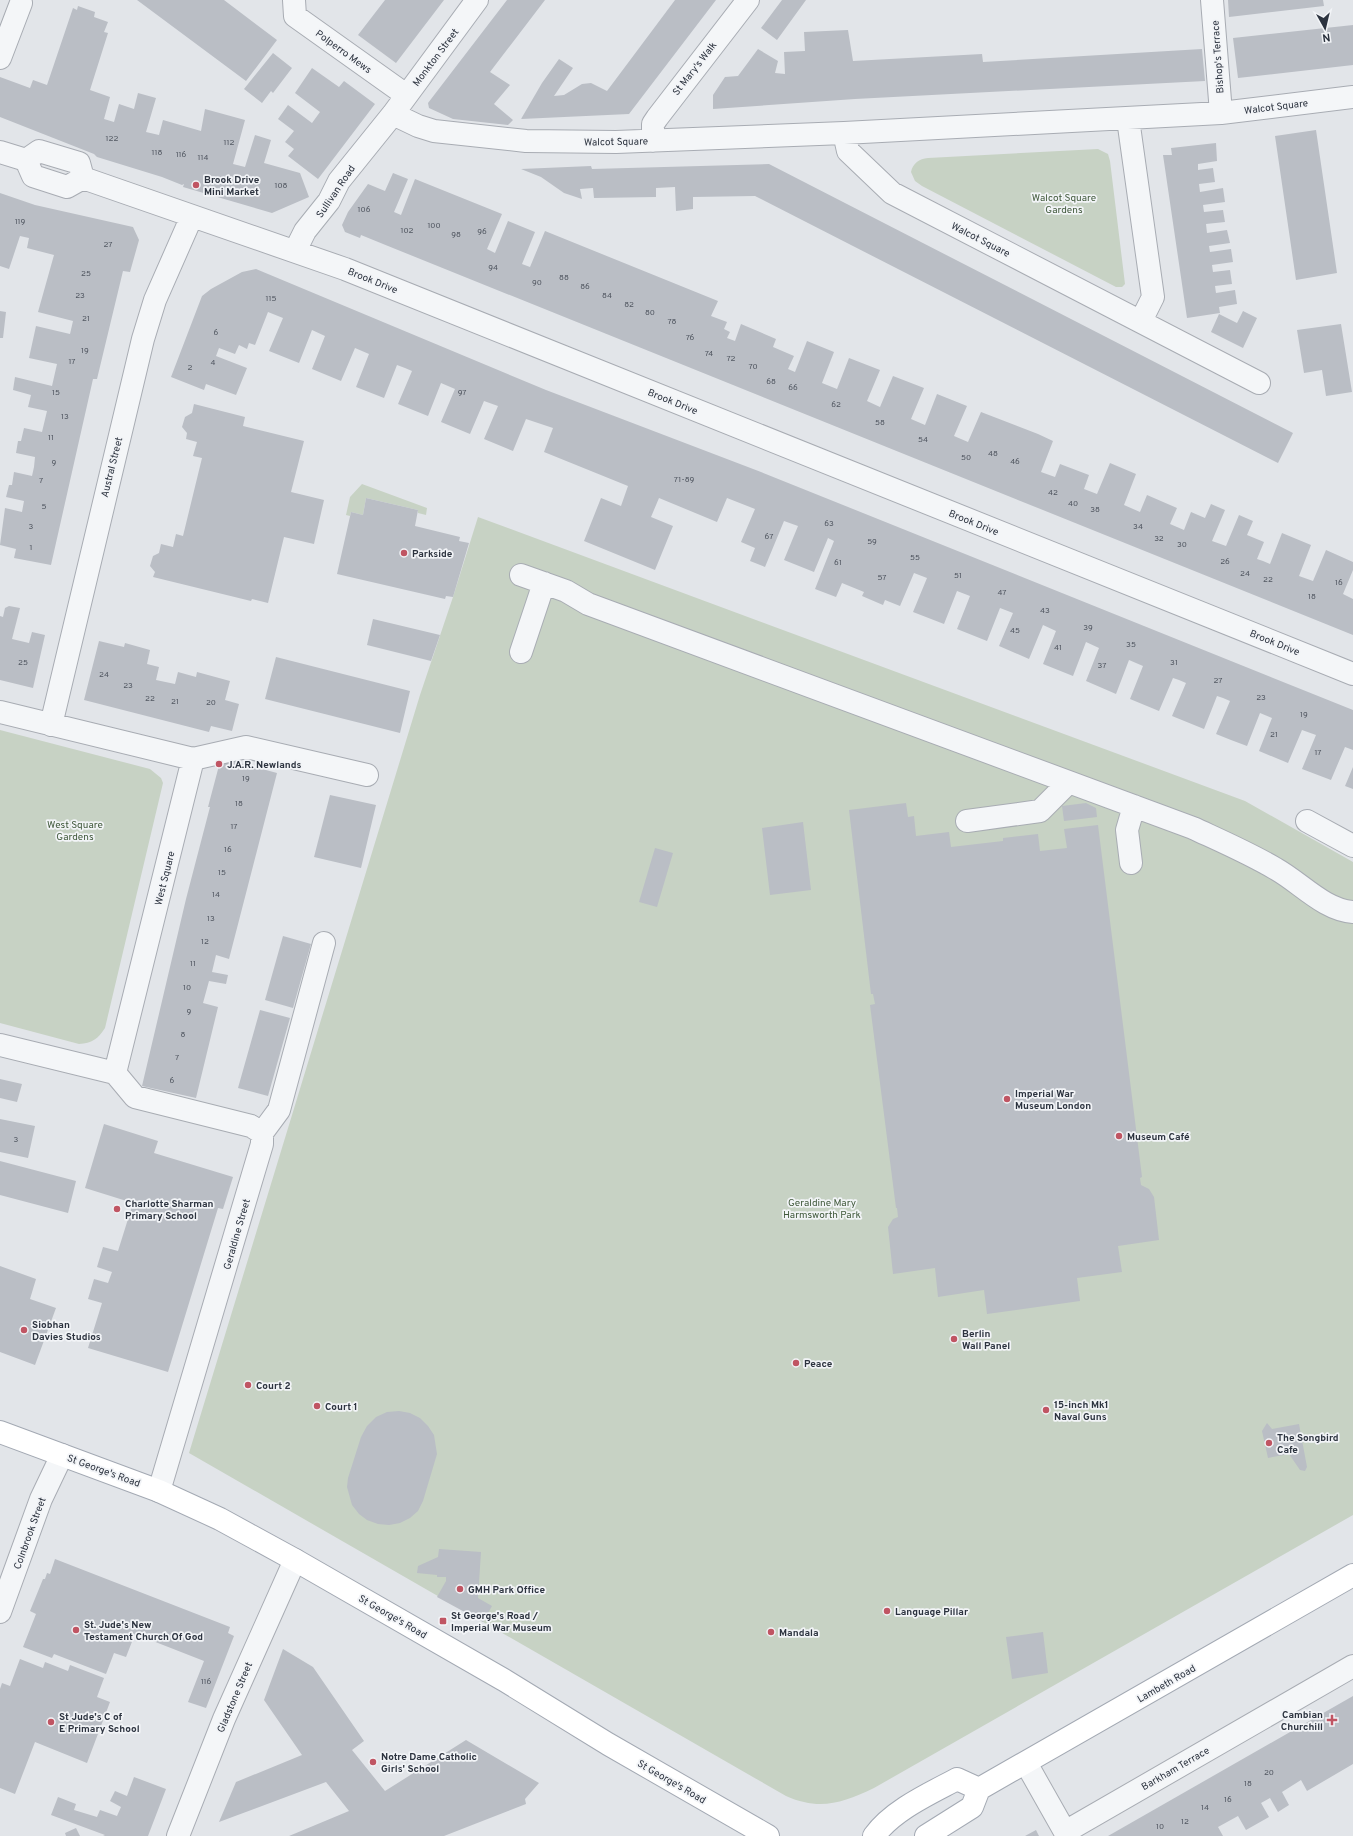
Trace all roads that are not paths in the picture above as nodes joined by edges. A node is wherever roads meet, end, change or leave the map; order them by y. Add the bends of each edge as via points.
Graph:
1 (295, 0) edge
2 (477, 0) edge
3 (748, 0) edge
4 (1212, 0) edge
5 (21, 3) dead end
6 (0, 58) edge
7 (406, 95) junction
8 (1353, 97) edge
9 (1221, 113) junction
10 (393, 114) junction
11 (1128, 118) junction
12 (844, 133) junction
13 (653, 141) junction
14 (0, 152) edge
15 (192, 216) junction
16 (295, 251) junction
17 (1141, 321) junction
18 (1259, 383) dead end
19 (521, 575) dead end
20 (544, 583) junction
21 (520, 652) dead end
22 (1353, 674) edge
23 (0, 712) edge
24 (51, 725) junction
25 (193, 759) junction
26 (367, 775) dead end
27 (1068, 782) junction
28 (1134, 806) junction
29 (967, 821) dead end
30 (1307, 821) dead end
31 (1353, 846) edge
32 (1131, 863) dead end
33 (1353, 912) edge
34 (324, 943) dead end
35 (0, 1045) edge
36 (115, 1074) junction
37 (262, 1134) junction
38 (0, 1432) edge
39 (62, 1454) junction
40 (159, 1491) junction
41 (295, 1560) junction
42 (1353, 1576) edge
43 (0, 1612) edge
44 (1353, 1666) edge
45 (1026, 1763) junction
46 (978, 1789) junction
47 (178, 1836) edge
48 (768, 1836) edge
49 (874, 1836) edge
50 (926, 1836) edge

1 - 7 street, Polperro Mews via 295,16
2 - 7 street, Monkton Street
3 - 13 street, St Mary's Walk via 657,118 653,124
4 - 9 street, Bishop's Terrace
5 - 6 street
7 - 10 street, Monkton Street
8 - 9 street, Walcot Square
9 - 11 street, Walcot Square
10 - 13 street, Walcot Square via 434,131 526,141
10 - 16 street, Sullivan Road via 339,180 329,201 304,231
11 - 12 street, Walcot Square
11 - 17 street via 1153,297
12 - 13 street, Walcot Square
12 - 17 street, Walcot Square via 848,151 892,194
14 - 15 street, Brook Drive via 26,160 39,151 79,163 83,178
15 - 16 street, Brook Drive
15 - 24 street, Austral Street via 155,300 143,339
16 - 22 street, Brook Drive
17 - 18 street, Walcot Square
19 - 20 street
20 - 21 street
20 - 27 street via 566,591 588,604
23 - 24 street
24 - 25 street
25 - 26 street via 246,748
25 - 36 street, West Square
27 - 28 street
27 - 29 street via 1040,811
28 - 32 street via 1127,830
28 - 33 street via 1193,828 1236,848 1278,869 1341,911
30 - 31 street
34 - 37 street via 279,1110
35 - 36 street
36 - 37 street via 135,1097 251,1126
37 - 40 street, Geraldine Street via 262,1144
38 - 39 main road, St George's Road
39 - 40 main road, St George's Road
39 - 43 street, Colnbrook Street via 41,1499
40 - 41 main road, St George's Road via 220,1519
41 - 47 street, Gladstone Street via 224,1719
41 - 48 main road, St George's Road
42 - 45 main road, Lambeth Road
44 - 45 street, Barkham Terrace via 1065,1832
45 - 46 main road, Lambeth Road
46 - 49 main road via 957,1779 901,1812
46 - 50 main road via 972,1806

